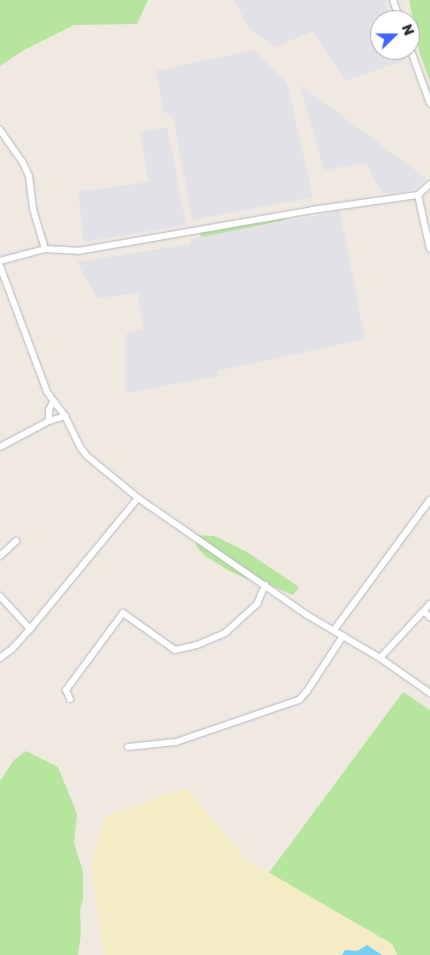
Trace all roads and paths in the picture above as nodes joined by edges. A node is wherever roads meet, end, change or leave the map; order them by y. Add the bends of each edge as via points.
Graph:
1 (414, 60) edge
2 (430, 104) edge
3 (0, 130) edge
4 (430, 184) edge
5 (418, 195) junction
6 (45, 249) junction
7 (430, 249) edge
8 (0, 261) edge
9 (0, 266) edge
10 (53, 402) junction
11 (65, 416) junction
12 (49, 421) junction
13 (0, 447) edge
14 (138, 498) junction
15 (430, 500) edge
16 (16, 541) dead end
17 (0, 556) edge
18 (265, 585) junction
19 (0, 596) edge
20 (430, 604) edge
21 (424, 612) junction
22 (430, 617) edge
23 (30, 629) junction
24 (334, 630) junction
25 (343, 636) junction
26 (0, 658) edge
27 (380, 658) junction
28 (430, 693) edge
29 (70, 699) dead end
30 (128, 747) dead end

1 - 2 street
3 - 6 street via 29,176 33,209
4 - 5 street
5 - 6 street via 78,251
5 - 7 street
6 - 8 street
9 - 10 street
10 - 11 street
10 - 12 street
11 - 12 street
11 - 14 street via 87,456
12 - 13 street
14 - 18 street
14 - 23 street
15 - 24 street
16 - 17 street
18 - 24 street
18 - 29 street via 257,604 226,633 175,650 123,613 66,690
19 - 23 street
20 - 21 street
21 - 22 street
21 - 27 street
23 - 26 street via 12,650
24 - 25 street
25 - 27 street
25 - 30 street via 299,700 176,742
27 - 28 street

